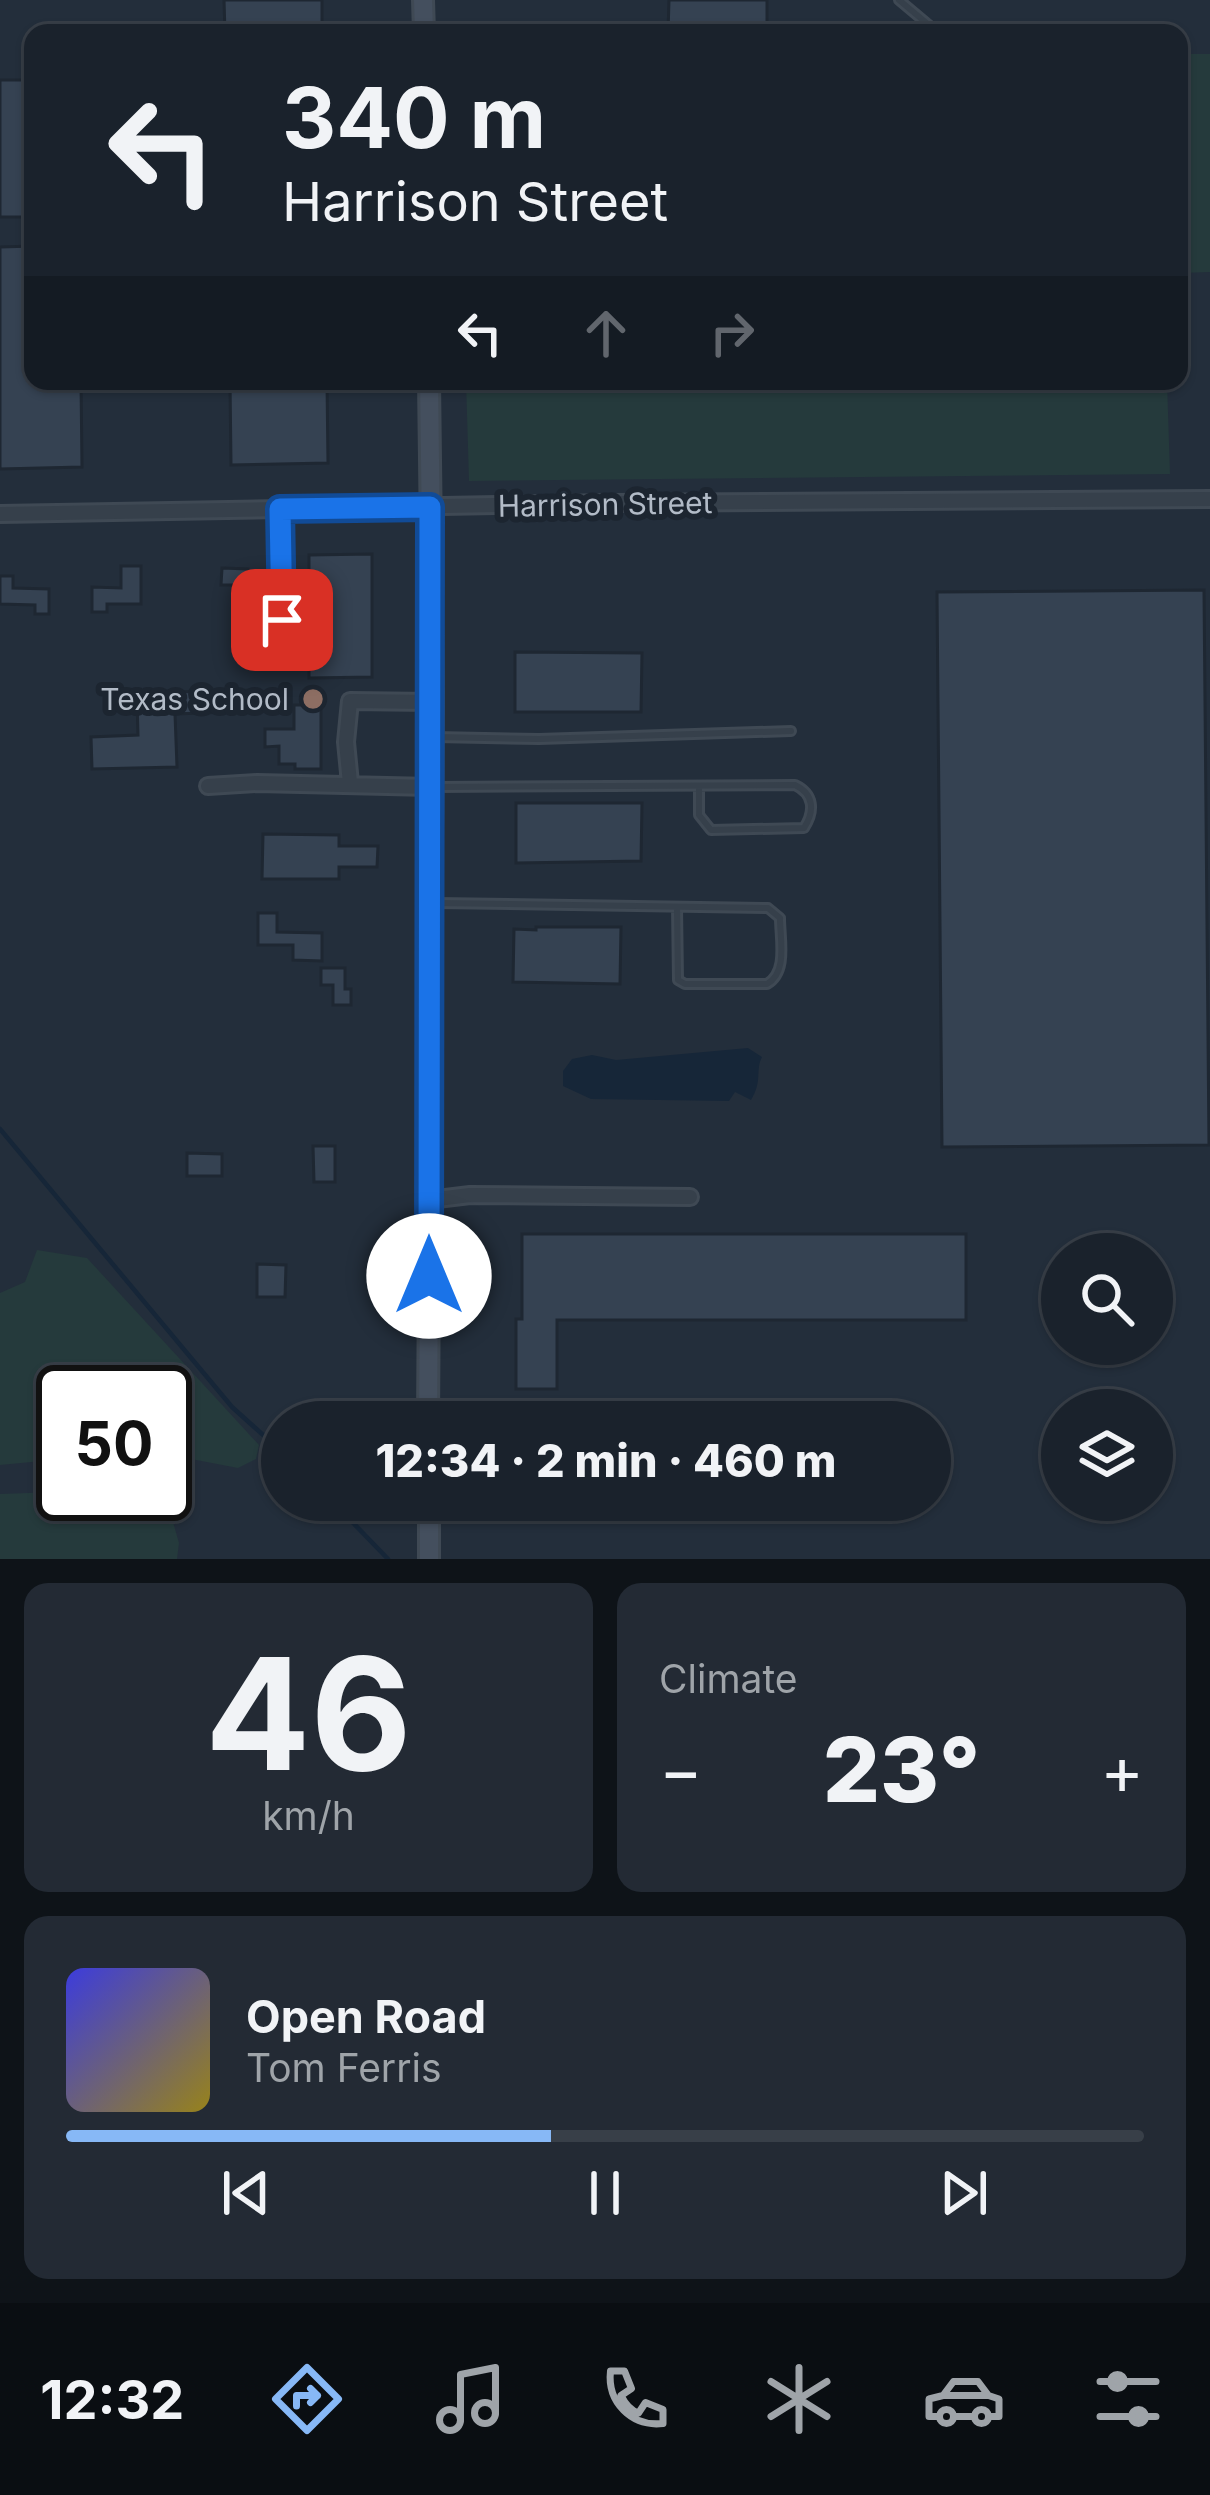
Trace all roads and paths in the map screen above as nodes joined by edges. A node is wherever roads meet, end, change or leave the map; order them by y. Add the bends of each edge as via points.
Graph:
1 (899, 0) edge
2 (928, 24) edge
3 (429, 390) edge
4 (1210, 499) edge
5 (430, 507) junction
6 (280, 509) junction
7 (0, 514) edge
8 (283, 657) dead end
9 (432, 701) junction
10 (791, 731) dead end
11 (432, 736) junction
12 (350, 783) junction
13 (208, 786) dead end
14 (698, 786) junction
15 (431, 787) junction
16 (430, 903) junction
17 (677, 908) junction
18 (690, 1197) dead end
19 (429, 1200) junction
20 (428, 1401) edge
21 (429, 1521) edge
22 (429, 1559) edge

1 - 2 lane
3 - 5 main road
4 - 5 street, Harrison Street
5 - 6 street, Harrison Street
5 - 9 main road
6 - 7 street, Harrison Street
6 - 8 lane
9 - 11 main road
9 - 12 street via 350,701
10 - 11 lane
11 - 15 main road
12 - 13 street
12 - 15 street
14 - 14 lane via 795,785 811,799 812,816 804,828 711,830 699,815
14 - 15 lane
15 - 16 main road
16 - 17 lane
16 - 19 main road
17 - 17 lane via 775,911 775,980 678,980
18 - 19 street
19 - 20 main road
21 - 22 main road

